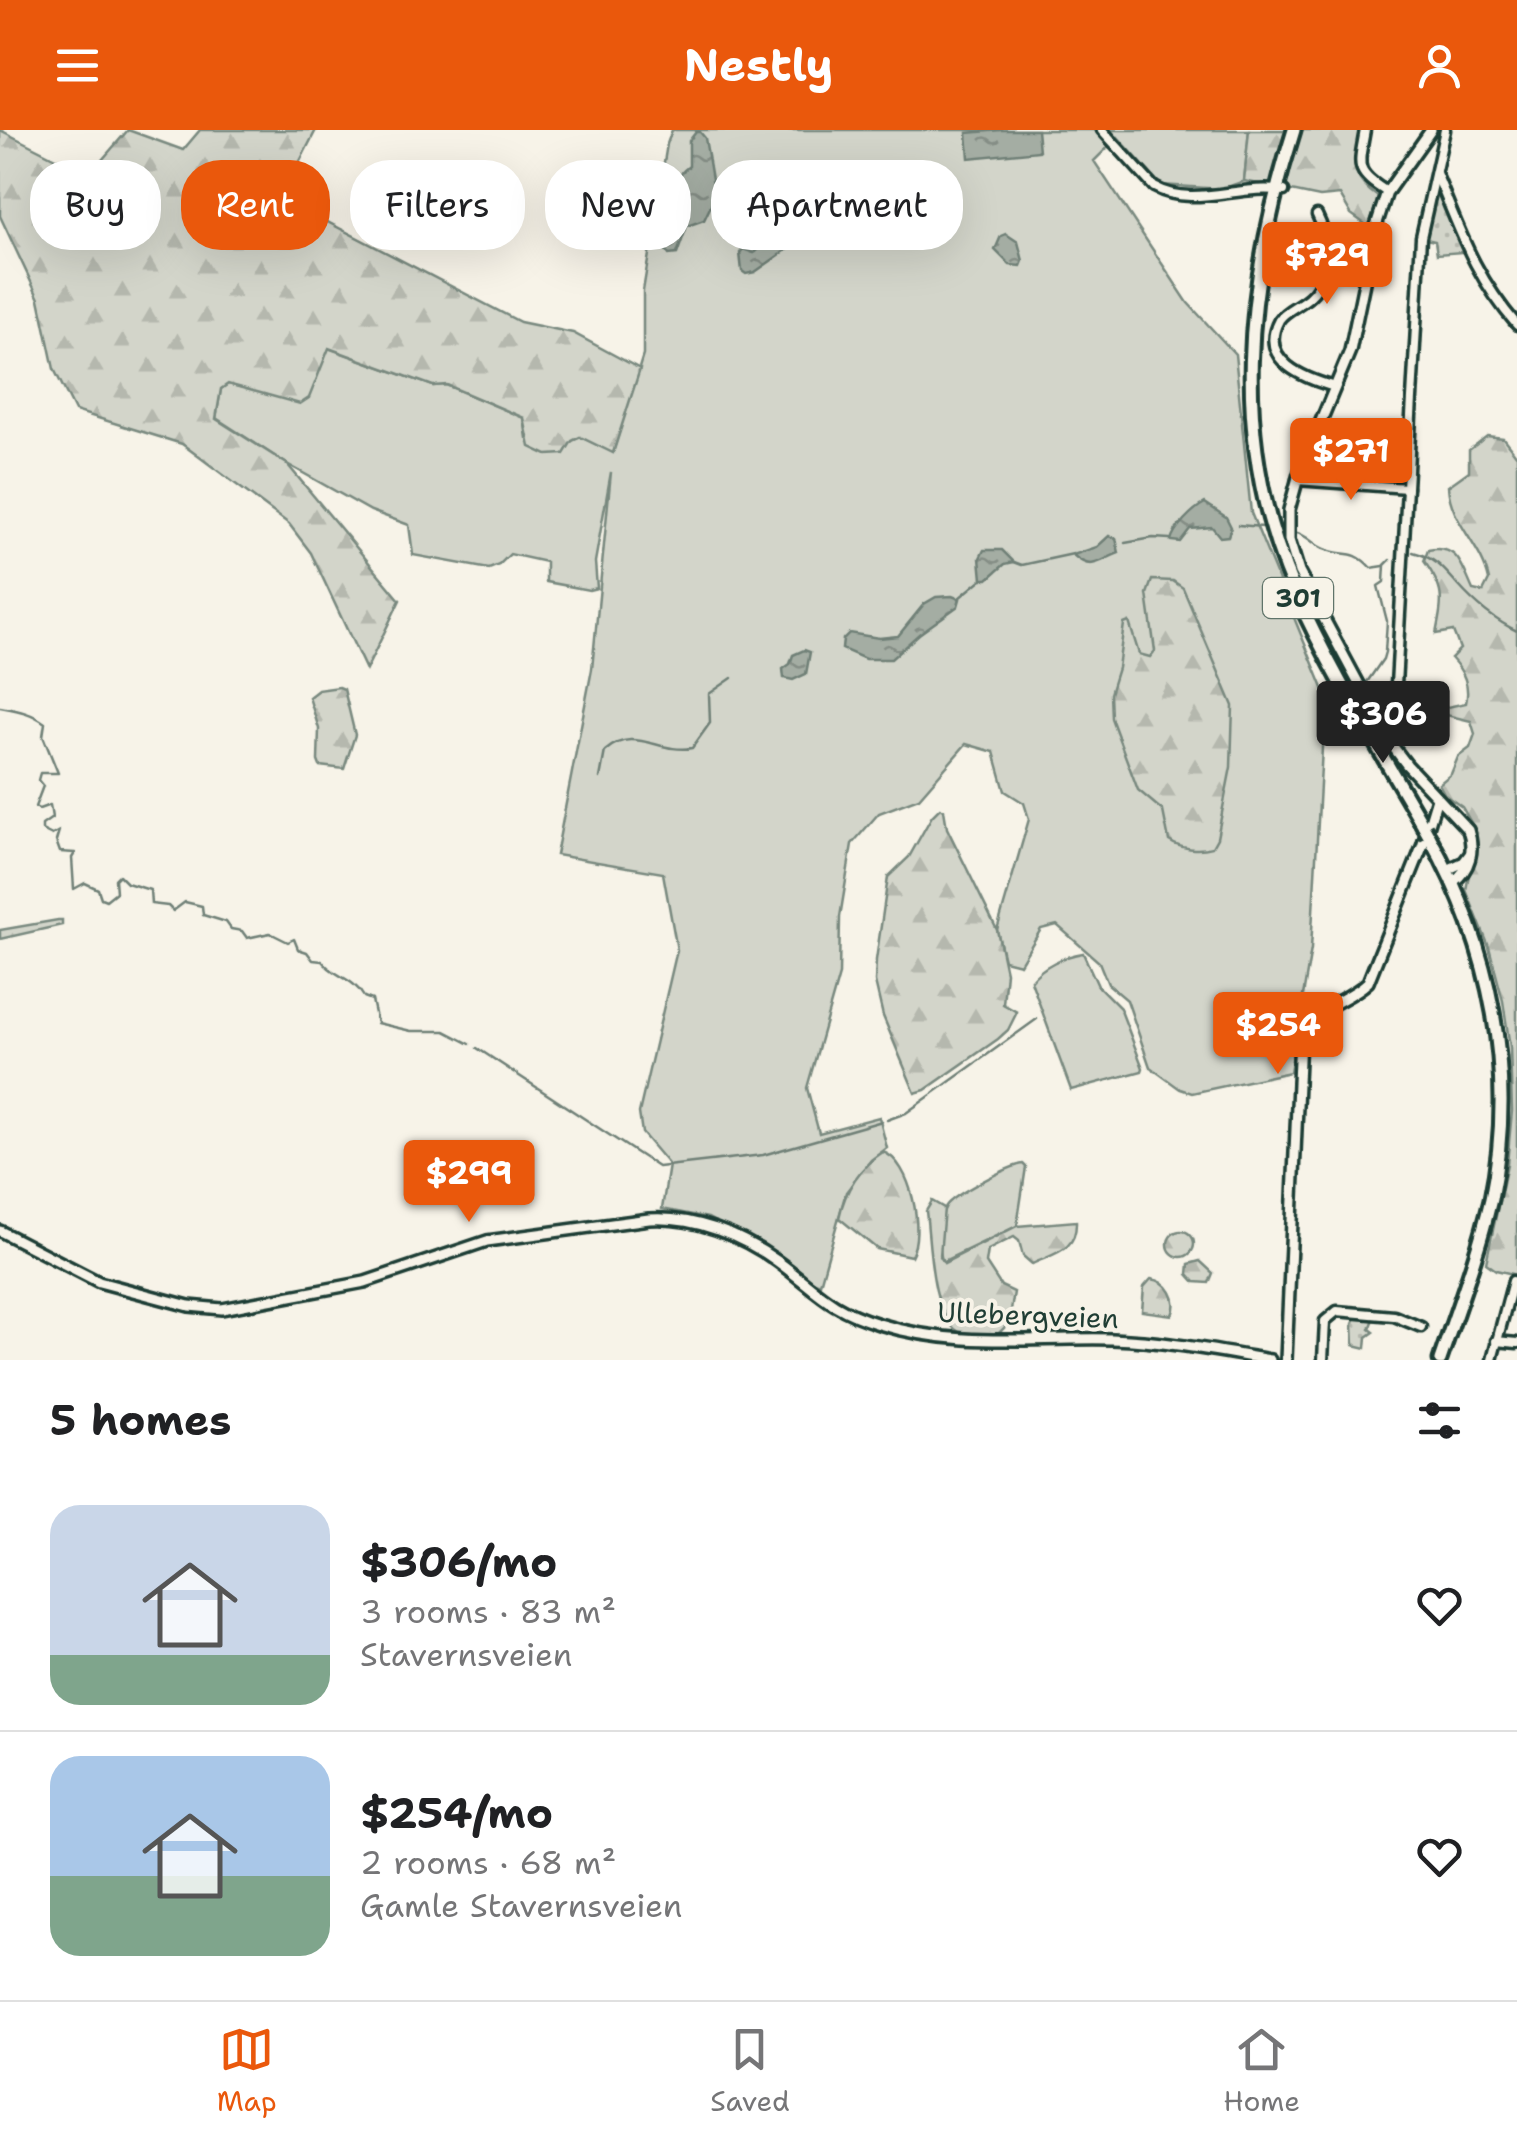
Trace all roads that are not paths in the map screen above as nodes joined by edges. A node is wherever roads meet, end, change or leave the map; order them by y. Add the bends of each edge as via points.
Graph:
1 (1102, 130) edge
2 (1365, 130) edge
3 (1431, 130) edge
4 (1445, 130) edge
5 (1436, 173) junction
6 (1280, 191) joint
7 (1386, 192) junction
8 (1317, 215) dead end
9 (1517, 325) edge
10 (1335, 386) junction
11 (1297, 480) junction
12 (1407, 488) junction
13 (1370, 705) junction
14 (1437, 798) junction
15 (1425, 837) junction
16 (1450, 876) junction
17 (0, 1231) edge
18 (1514, 1281) dead end
19 (1512, 1304) edge
20 (1421, 1327) dead end
21 (1496, 1341) junction
22 (1517, 1342) edge
23 (1270, 1360) edge
24 (1286, 1360) edge
25 (1323, 1360) edge
26 (1440, 1360) edge
27 (1492, 1360) edge

1 - 6 street via 1164,193
2 - 7 street via 1360,163 1366,179
3 - 7 street
4 - 5 street
5 - 9 street via 1475,268
5 - 12 street via 1421,237
6 - 15 main road, 301 via 1254,301 1256,457 1279,552
7 - 10 street via 1350,351
8 - 10 street via 1327,251 1320,279 1313,294 1280,318 1274,338 1279,358 1292,371
10 - 11 street
11 - 12 street
11 - 13 street via 1289,540 1298,572
12 - 13 street via 1396,686
13 - 14 street via 1406,765
14 - 15 street
14 - 16 street via 1468,830 1472,852 1468,866
15 - 16 main road, 301
15 - 24 street via 1368,982 1325,1008 1300,1036
16 - 26 main road, 301 via 1489,985 1502,1109 1491,1197
17 - 23 street, Ullebergveien via 99,1282 222,1309 365,1282 488,1240 674,1219 769,1256 836,1307 908,1331 988,1342 1131,1340
18 - 19 street
19 - 21 street
20 - 25 street via 1394,1316 1337,1311 1325,1322
21 - 22 street
21 - 27 street

